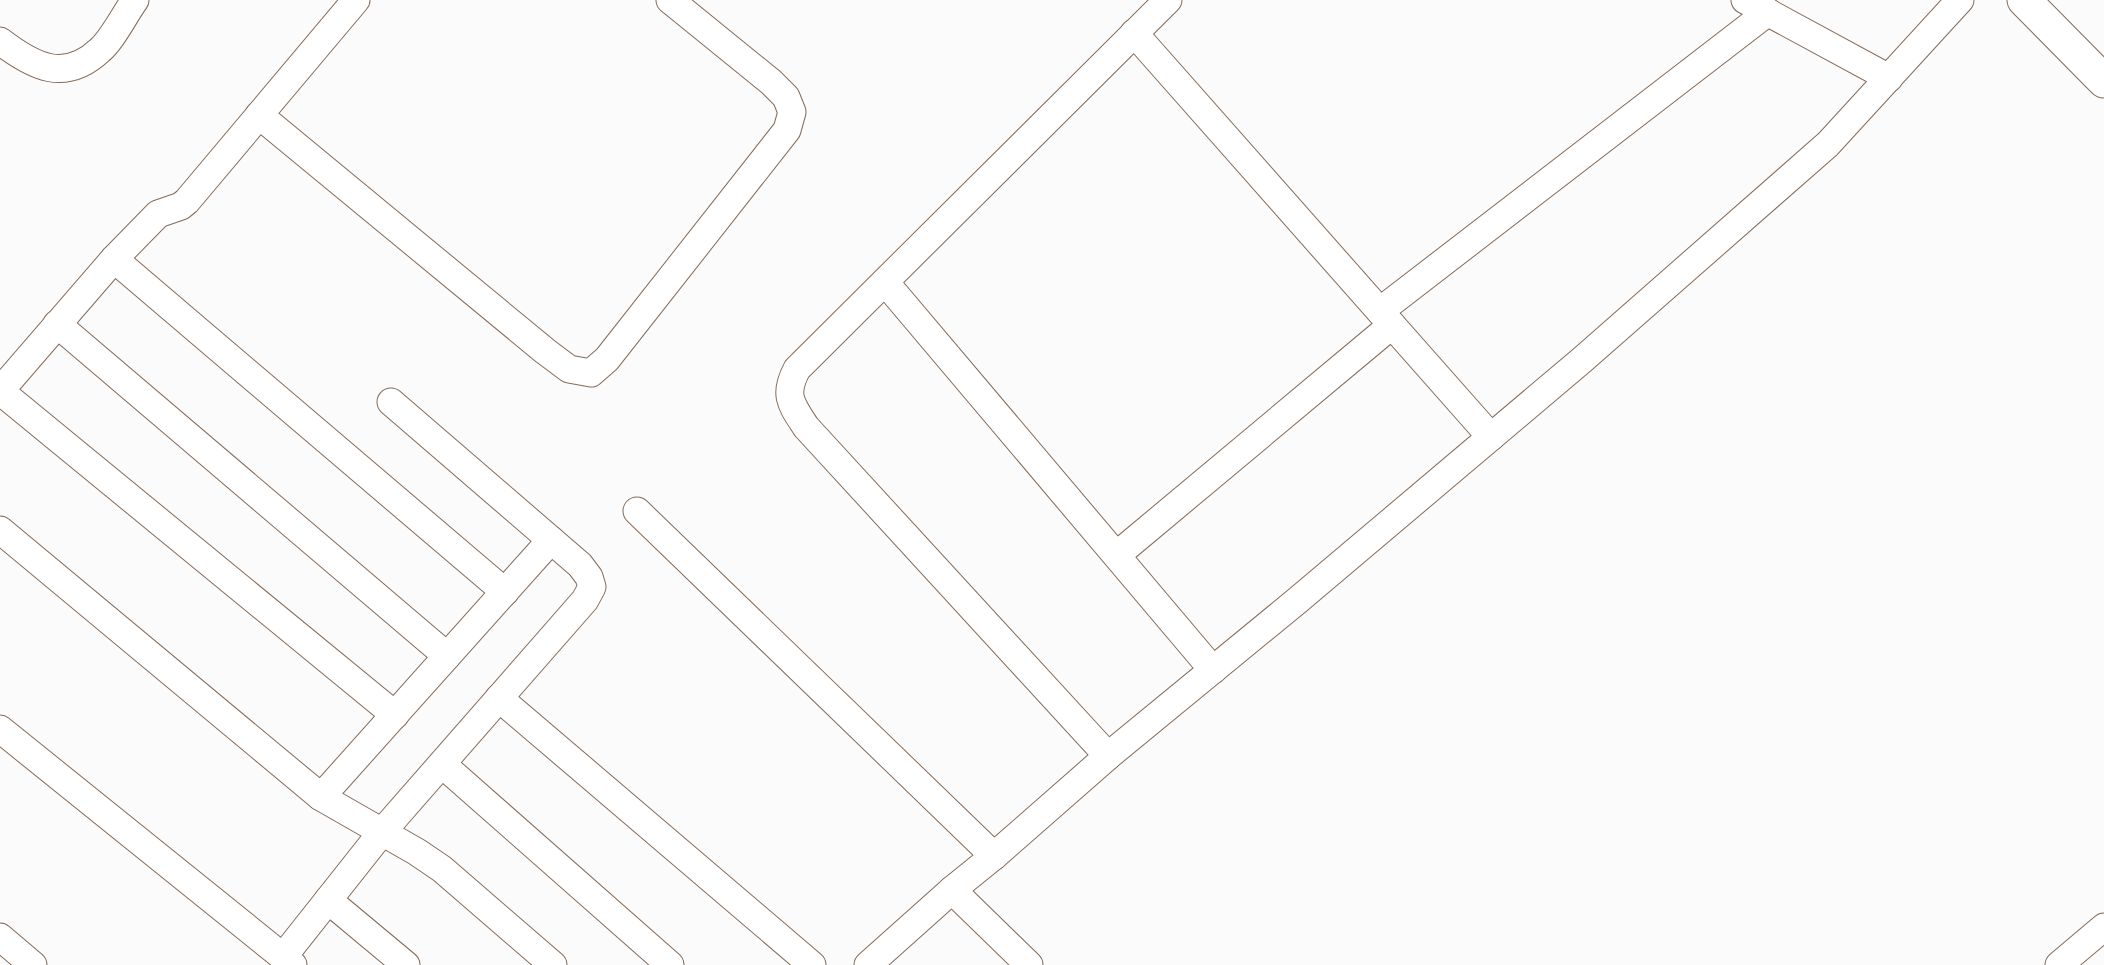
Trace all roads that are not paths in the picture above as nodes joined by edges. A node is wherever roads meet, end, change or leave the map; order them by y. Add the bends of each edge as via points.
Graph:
1 (135, 0) edge
2 (356, 0) edge
3 (670, 0) edge
4 (1168, 0) edge
5 (1960, 0) edge
6 (2024, 0) edge
7 (1756, 6) edge
8 (1134, 33) junction
9 (0, 41) edge
10 (1889, 78) junction
11 (2104, 81) edge
12 (259, 115) junction
13 (114, 259) junction
14 (885, 282) junction
15 (1386, 318) junction
16 (57, 324) junction
17 (0, 391) edge
18 (391, 402) dead end
19 (1491, 437) junction
20 (637, 511) dead end
21 (0, 530) edge
22 (551, 540) junction
23 (1118, 554) junction
24 (505, 592) junction
25 (447, 656) junction
26 (1214, 670) junction
27 (499, 698) junction
28 (395, 715) junction
29 (0, 729) edge
30 (1108, 756) junction
31 (442, 764) junction
32 (321, 798) junction
33 (382, 832) junction
34 (994, 856) junction
35 (952, 890) junction
36 (328, 900) junction
37 (2104, 927) edge
38 (0, 937) edge
39 (288, 961) edge
40 (33, 965) edge
41 (406, 965) edge
42 (553, 965) edge
43 (670, 965) edge
44 (812, 965) edge
45 (868, 965) edge
46 (1029, 965) edge
47 (2059, 965) edge

1 - 9 street via 101,50 76,66 59,70 36,63
2 - 12 street
3 - 12 street via 771,82 786,97 792,112 787,130 607,359 591,373 569,369 545,351
4 - 8 street
5 - 10 street
6 - 11 street
7 - 10 street
7 - 15 street
8 - 14 street
8 - 15 street
10 - 19 street via 1828,144
12 - 13 street via 187,201 158,214
13 - 16 street
13 - 24 street
14 - 23 street
14 - 30 street via 797,369 789,384 791,404 806,427
15 - 19 street
15 - 23 street
16 - 17 street
16 - 25 street
17 - 28 street
18 - 22 street
19 - 26 street
20 - 34 street
21 - 32 street
22 - 24 street
22 - 27 street via 580,565 592,587
23 - 26 street
24 - 25 street
25 - 28 street
26 - 30 street
27 - 31 street
27 - 44 street
28 - 32 street
29 - 39 street
30 - 34 street
31 - 33 street
31 - 43 street
32 - 33 street
33 - 36 street
33 - 42 street via 460,882
34 - 35 street
35 - 45 street
35 - 46 street
36 - 39 street
36 - 41 street
37 - 47 street
38 - 40 street

